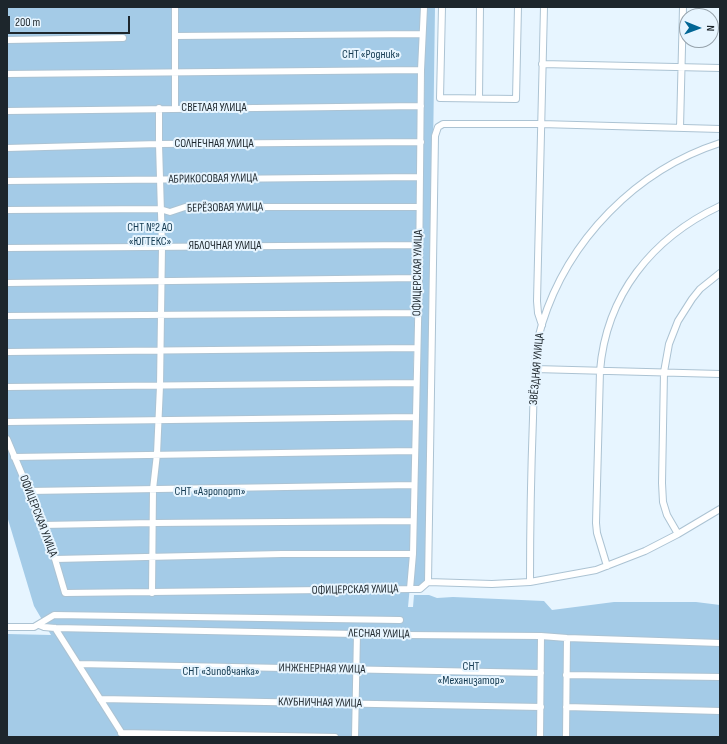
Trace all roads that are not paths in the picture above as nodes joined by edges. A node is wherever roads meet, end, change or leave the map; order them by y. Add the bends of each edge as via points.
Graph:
1 (175, 7) edge
2 (424, 7) edge
3 (442, 7) edge
4 (480, 7) edge
5 (518, 7) edge
6 (544, 7) edge
7 (683, 7) edge
8 (422, 34) junction
9 (175, 36) junction
10 (123, 38) dead end
11 (7, 40) edge
12 (542, 64) junction
13 (682, 67) junction
14 (720, 68) edge
15 (421, 70) junction
16 (176, 73) junction
17 (7, 74) edge
18 (479, 98) junction
19 (421, 106) junction
20 (159, 108) junction
21 (175, 108) junction
22 (7, 111) edge
23 (541, 124) junction
24 (680, 128) junction
25 (720, 129) edge
26 (420, 142) junction
27 (720, 143) edge
28 (159, 144) junction
29 (7, 148) edge
30 (420, 177) junction
31 (160, 180) junction
32 (7, 181) edge
33 (720, 206) edge
34 (419, 207) junction
35 (7, 210) edge
36 (160, 210) junction
37 (419, 245) junction
38 (162, 247) junction
39 (7, 248) edge
40 (720, 273) edge
41 (419, 278) junction
42 (160, 281) junction
43 (7, 283) edge
44 (418, 313) junction
45 (161, 315) junction
46 (7, 316) edge
47 (542, 325) junction
48 (417, 348) junction
49 (160, 351) junction
50 (7, 352) edge
51 (535, 369) junction
52 (600, 371) junction
53 (664, 372) junction
54 (720, 374) edge
55 (416, 383) junction
56 (160, 386) junction
57 (7, 387) edge
58 (415, 417) junction
59 (158, 421) junction
60 (7, 422) edge
61 (7, 439) edge
62 (414, 452) junction
63 (157, 454) junction
64 (14, 457) junction
65 (414, 485) junction
66 (154, 489) junction
67 (29, 491) junction
68 (720, 509) edge
69 (413, 521) junction
70 (154, 523) junction
71 (42, 525) junction
72 (678, 534) junction
73 (413, 554) junction
74 (152, 557) junction
75 (55, 559) junction
76 (607, 566) junction
77 (428, 582) junction
78 (530, 582) junction
79 (410, 589) junction
80 (152, 593) junction
81 (400, 620) dead end
82 (39, 625) junction
83 (7, 627) edge
84 (56, 628) junction
85 (358, 634) junction
86 (541, 636) junction
87 (567, 638) junction
88 (720, 643) edge
89 (78, 664) junction
90 (356, 670) junction
91 (541, 673) junction
92 (566, 675) junction
93 (720, 677) edge
94 (100, 699) junction
95 (355, 704) junction
96 (540, 707) junction
97 (566, 707) junction
98 (720, 711) edge
99 (123, 735) edge
100 (335, 737) edge
101 (355, 737) edge
102 (540, 737) edge
103 (566, 737) edge

1 - 9 street
2 - 8 street, ОФИЦЕРСКАЯ УЛИЦА
3 - 18 street via 440,98
4 - 18 street
5 - 18 street via 516,99
6 - 12 street
7 - 13 street
8 - 9 street
8 - 15 street, ОФИЦЕРСКАЯ УЛИЦА
9 - 16 street
10 - 11 street
12 - 13 street
12 - 23 street
13 - 14 street
13 - 24 street
15 - 16 street
15 - 19 street, ОФИЦЕРСКАЯ УЛИЦА
16 - 17 street
16 - 21 street
19 - 21 street, СВЕТЛАЯ УЛИЦА
19 - 26 street, ОФИЦЕРСКАЯ УЛИЦА
20 - 21 street, СВЕТЛАЯ УЛИЦА
20 - 22 street, СВЕТЛАЯ УЛИЦА
20 - 28 street
23 - 24 street
23 - 47 street via 537,301
23 - 77 street via 443,124 438,127 435,136
24 - 25 street
26 - 28 street, СОЛНЕЧНАЯ УЛИЦА
26 - 30 street, ОФИЦЕРСКАЯ УЛИЦА
27 - 47 street, ЗВЁЗДНАЯ УЛИЦА via 664,168 627,195 603,218 573,257
28 - 29 street, СОЛНЕЧНАЯ УЛИЦА
28 - 31 street
30 - 31 street, АБРИКОСОВАЯ УЛИЦА
30 - 34 street, ОФИЦЕРСКАЯ УЛИЦА
31 - 32 street, АБРИКОСОВАЯ УЛИЦА
31 - 36 street
33 - 52 street via 676,231 659,246 636,274 620,300 607,329
34 - 36 street, БЕРЁЗОВАЯ УЛИЦА via 185,207 170,212
34 - 37 street, ОФИЦЕРСКАЯ УЛИЦА
35 - 36 street, БЕРЁЗОВАЯ УЛИЦА
36 - 38 street
37 - 38 street, ЯБЛОЧНАЯ УЛИЦА
37 - 41 street, ОФИЦЕРСКАЯ УЛИЦА
38 - 39 street, ЯБЛОЧНАЯ УЛИЦА
38 - 42 street
40 - 53 street via 700,289 684,309 669,344
41 - 42 street
41 - 44 street, ОФИЦЕРСКАЯ УЛИЦА
42 - 43 street
42 - 45 street
44 - 45 street
44 - 48 street, ОФИЦЕРСКАЯ УЛИЦА
45 - 46 street
45 - 49 street
47 - 51 street, ЗВЁЗДНАЯ УЛИЦА
48 - 49 street
48 - 55 street, ОФИЦЕРСКАЯ УЛИЦА
49 - 50 street
49 - 56 street
51 - 52 street
51 - 78 street, ЗВЁЗДНАЯ УЛИЦА
52 - 53 street
52 - 76 street via 596,523
53 - 54 street
53 - 72 street via 663,496 667,515
55 - 56 street
55 - 58 street, ОФИЦЕРСКАЯ УЛИЦА
56 - 57 street
56 - 59 street
58 - 59 street
58 - 62 street, ОФИЦЕРСКАЯ УЛИЦА
59 - 60 street
59 - 63 street
61 - 64 street, ОФИЦЕРСКАЯ УЛИЦА
62 - 63 street
62 - 65 street, ОФИЦЕРСКАЯ УЛИЦА
63 - 64 street
63 - 66 street
64 - 67 street, ОФИЦЕРСКАЯ УЛИЦА
65 - 66 street
65 - 69 street, ОФИЦЕРСКАЯ УЛИЦА
66 - 67 street
66 - 70 street
67 - 71 street, ОФИЦЕРСКАЯ УЛИЦА
68 - 72 street
69 - 70 street
69 - 73 street, ОФИЦЕРСКАЯ УЛИЦА
70 - 71 street
70 - 74 street
71 - 75 street, ОФИЦЕРСКАЯ УЛИЦА
72 - 76 street
73 - 74 street
73 - 79 street, ОФИЦЕРСКАЯ УЛИЦА
74 - 75 street
74 - 80 street
75 - 80 street, ОФИЦЕРСКАЯ УЛИЦА via 65,593
76 - 78 street
77 - 78 street
77 - 79 street via 420,589
79 - 80 street, ОФИЦЕРСКАЯ УЛИЦА
81 - 82 street, ЛЕСНАЯ УЛИЦА via 54,615
82 - 83 street, ЛЕСНАЯ УЛИЦА via 29,628
82 - 84 street, ЛЕСНАЯ УЛИЦА via 44,628
84 - 85 street, ЛЕСНАЯ УЛИЦА
84 - 89 street
85 - 86 street, ЛЕСНАЯ УЛИЦА
85 - 90 street
86 - 87 street, ЛЕСНАЯ УЛИЦА
86 - 91 street
87 - 88 street, ЛЕСНАЯ УЛИЦА
87 - 92 street
89 - 90 street, ИНЖЕНЕРНАЯ УЛИЦА
89 - 94 street
90 - 91 street, ИНЖЕНЕРНАЯ УЛИЦА
90 - 95 street
91 - 96 street
92 - 93 street
92 - 97 street
94 - 95 street, КЛУБНИЧНАЯ УЛИЦА
94 - 99 street
95 - 96 street, КЛУБНИЧНАЯ УЛИЦА
95 - 101 street
96 - 102 street
97 - 98 street
97 - 103 street
99 - 100 street

